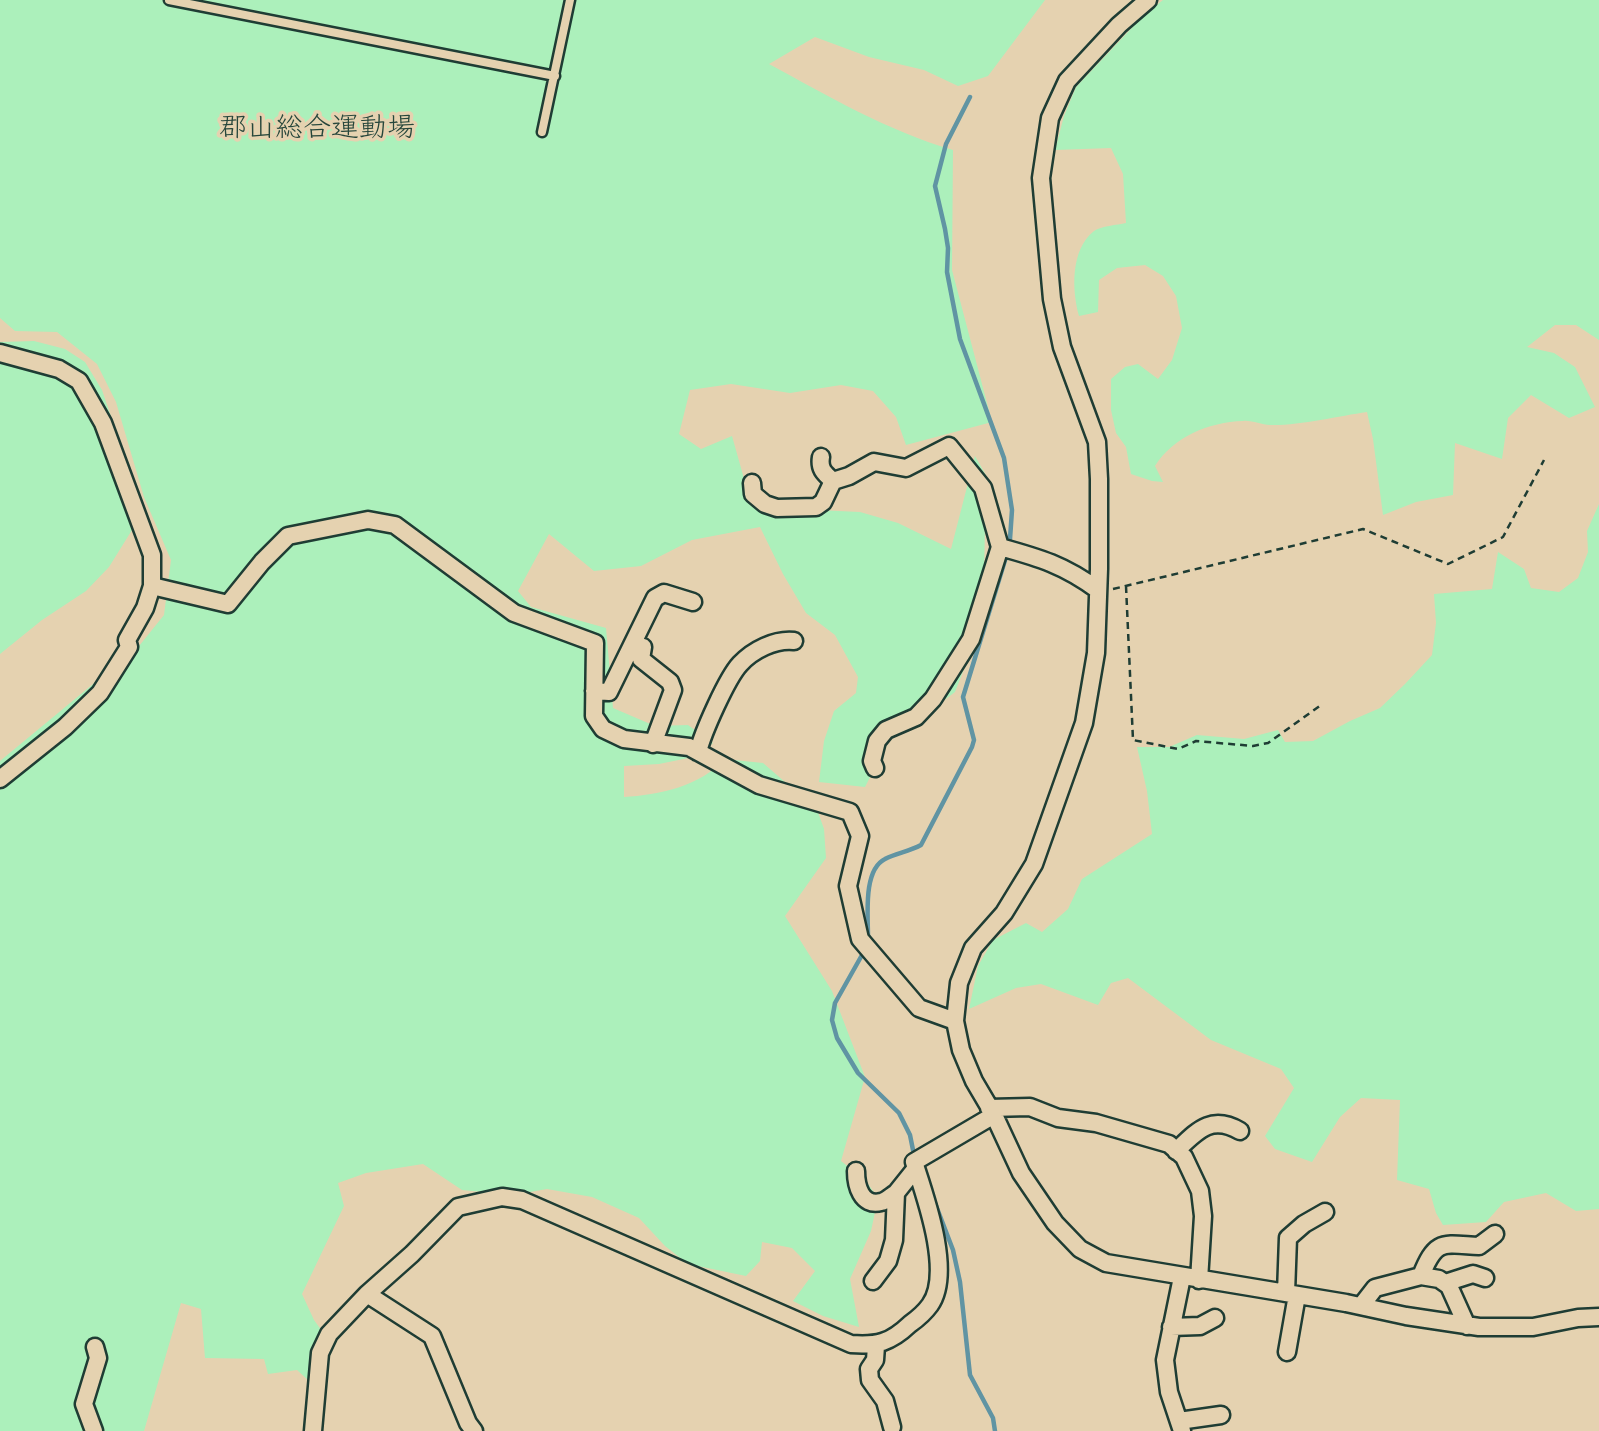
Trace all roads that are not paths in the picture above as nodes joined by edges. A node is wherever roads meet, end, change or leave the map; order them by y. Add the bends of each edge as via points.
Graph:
1 (169, 0) edge
2 (570, 0) edge
3 (1148, 0) edge
4 (555, 76) junction
5 (542, 132) dead end
6 (0, 353) edge
7 (821, 457) dead end
8 (833, 481) junction
9 (752, 483) dead end
10 (1000, 547) junction
11 (152, 586) junction
12 (1098, 591) junction
13 (693, 602) dead end
14 (794, 640) dead end
15 (643, 647) dead end
16 (594, 691) junction
17 (653, 744) junction
18 (698, 752) junction
19 (875, 768) dead end
20 (0, 779) edge
21 (955, 1021) junction
22 (991, 1112) junction
23 (1240, 1131) dead end
24 (1176, 1151) junction
25 (916, 1168) junction
26 (856, 1171) dead end
27 (895, 1193) junction
28 (1325, 1212) dead end
29 (1495, 1234) dead end
30 (1421, 1276) junction
31 (1182, 1277) junction
32 (1485, 1278) dead end
33 (1199, 1280) junction
34 (873, 1281) dead end
35 (1445, 1283) junction
36 (367, 1294) junction
37 (1292, 1294) junction
38 (1361, 1306) junction
39 (1599, 1317) edge
40 (1215, 1318) dead end
41 (1171, 1326) junction
42 (1467, 1326) junction
43 (876, 1346) junction
44 (95, 1347) dead end
45 (1287, 1352) dead end
46 (1222, 1415) dead end
47 (1181, 1426) edge
48 (892, 1427) dead end
49 (94, 1431) edge
50 (313, 1431) edge
51 (474, 1431) edge

1 - 4 lane
2 - 4 lane
3 - 12 street via 1067,81 1051,118 1041,178 1052,299 1062,347 1097,442
4 - 5 lane
6 - 11 street via 59,369 79,381 103,423 152,555
7 - 8 street via 823,472
8 - 9 street via 816,508 797,509 765,504 752,494
8 - 10 street via 874,462 906,468 949,446 983,488
10 - 12 street via 1050,561
10 - 19 street via 971,639 933,699 916,717 886,730 877,741 872,761
11 - 16 street via 228,604 288,536 368,520 395,525 514,613 595,643
11 - 20 street via 127,640 129,647 100,693
12 - 21 street via 1096,653 1084,723 1034,864 1004,912 973,948 959,983
13 - 16 street via 664,593 655,598 609,692
14 - 18 street via 760,649 739,664 703,732
15 - 17 street via 641,659 670,682 673,690
16 - 17 street via 594,716 603,729 624,739
17 - 18 street
18 - 21 street via 759,785 850,813 860,836 848,886 860,939 919,1008
21 - 22 street via 961,1050
22 - 24 street via 1030,1107 1169,1144
22 - 25 street via 914,1162
22 - 31 street via 1021,1173 1055,1223 1080,1248 1106,1263
23 - 24 street via 1230,1125 1200,1128
24 - 33 street via 1184,1157 1200,1192
25 - 27 street
25 - 43 street via 938,1254 939,1280 931,1304 907,1327
26 - 27 street via 856,1184 870,1202 882,1202
27 - 34 street via 894,1240 888,1261
28 - 37 street via 1288,1238
29 - 30 street via 1479,1246 1445,1244 1429,1254
30 - 35 street
30 - 38 street via 1375,1288
31 - 33 street
31 - 41 street
32 - 35 street via 1473,1274
33 - 37 street
35 - 42 street
36 - 43 street via 458,1207 502,1197 522,1200 851,1344
36 - 50 street via 329,1334 320,1353
36 - 51 street via 432,1336
37 - 38 street
37 - 45 street
38 - 42 street
39 - 42 street via 1533,1327
40 - 41 street via 1200,1326
41 - 47 street via 1165,1360 1169,1392
43 - 48 street via 870,1380 885,1401
44 - 49 street via 98,1358 84,1404
46 - 47 street

